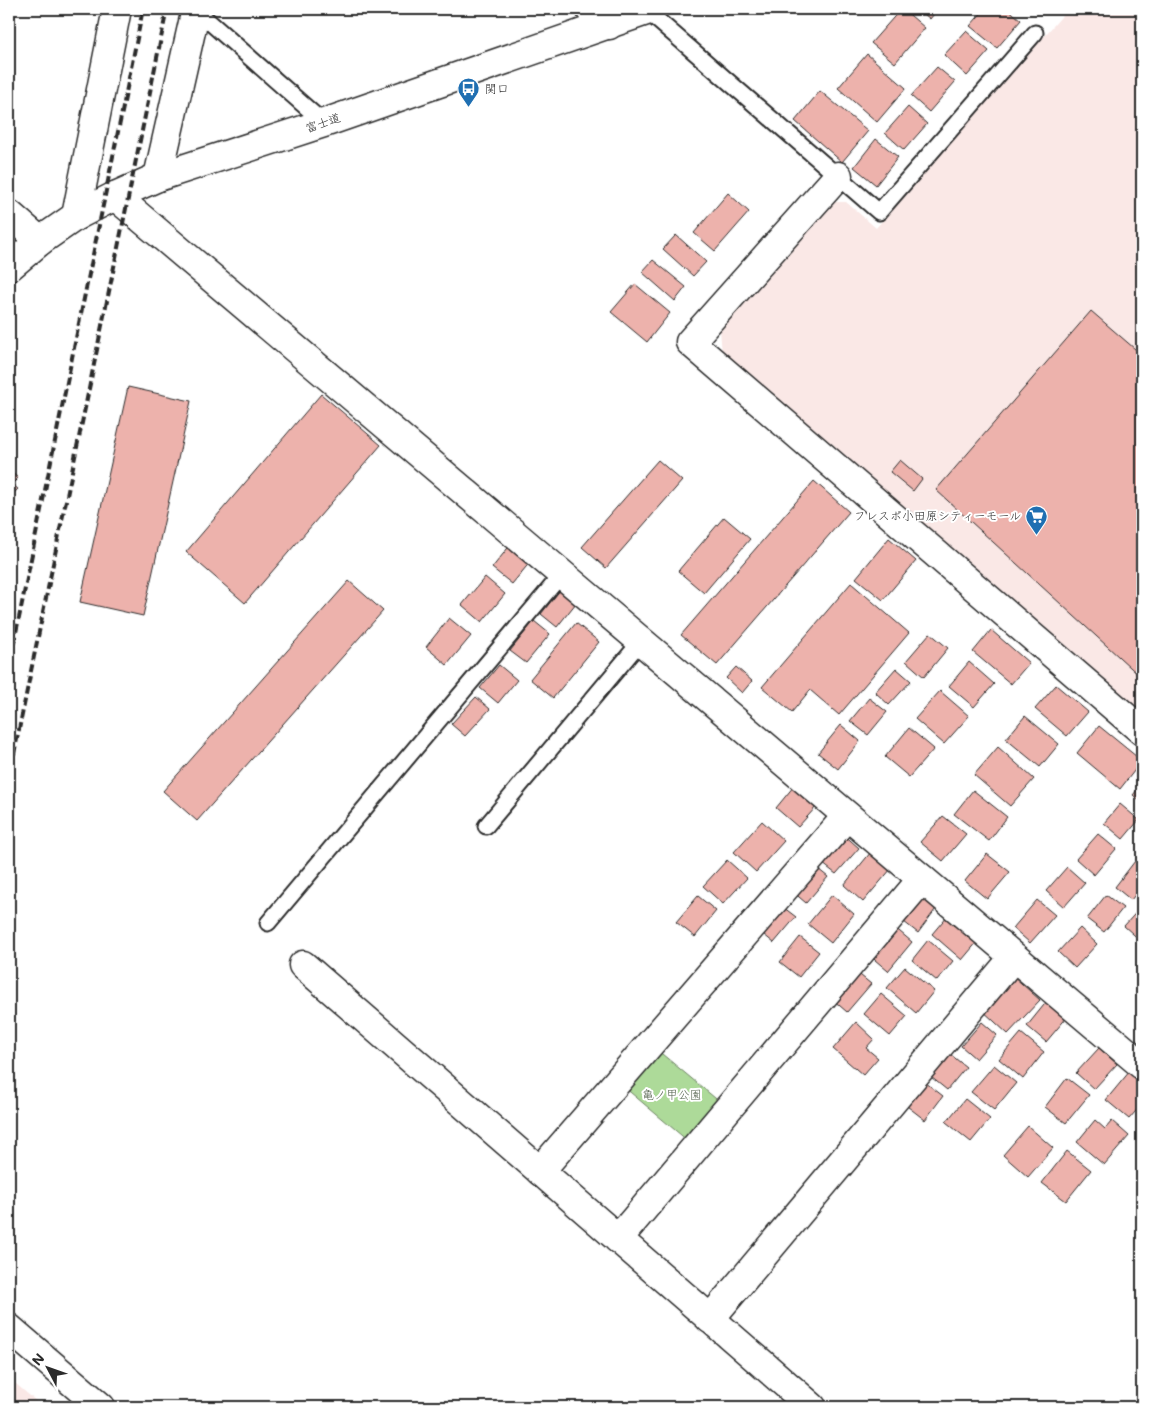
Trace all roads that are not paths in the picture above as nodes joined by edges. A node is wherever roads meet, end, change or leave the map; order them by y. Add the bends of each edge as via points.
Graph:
1 (117, 9) edge
2 (196, 9) edge
3 (650, 10) edge
4 (600, 17) edge
5 (1035, 33) dead end
6 (324, 123) junction
7 (838, 176) junction
8 (158, 177) junction
9 (114, 196) junction
10 (9, 214) edge
11 (76, 216) junction
12 (40, 241) junction
13 (9, 267) edge
14 (562, 574) junction
15 (641, 641) junction
16 (1142, 731) edge
17 (847, 816) junction
18 (486, 826) dead end
19 (922, 879) junction
20 (268, 923) dead end
21 (1014, 957) junction
22 (302, 966) dead end
23 (1142, 1065) edge
24 (540, 1171) junction
25 (618, 1239) junction
26 (710, 1319) junction
27 (9, 1328) edge
28 (101, 1407) edge
29 (812, 1407) edge

1 - 11 street
2 - 6 lane
2 - 8 street
3 - 4 street, 富士道
3 - 7 lane
4 - 6 street, 富士道
5 - 7 lane via 878,212
6 - 8 street, 富士道
7 - 16 street via 690,342
8 - 9 street, 富士道
9 - 11 street, 富士道
9 - 14 street
10 - 12 street
11 - 12 street, 富士道
12 - 13 street, 富士道
14 - 15 street
14 - 20 lane
15 - 17 street
15 - 18 lane
17 - 19 street
17 - 24 street
19 - 21 street
19 - 25 street
21 - 23 street
21 - 26 street
22 - 24 street
24 - 25 street
25 - 26 street
26 - 29 street
27 - 28 street

